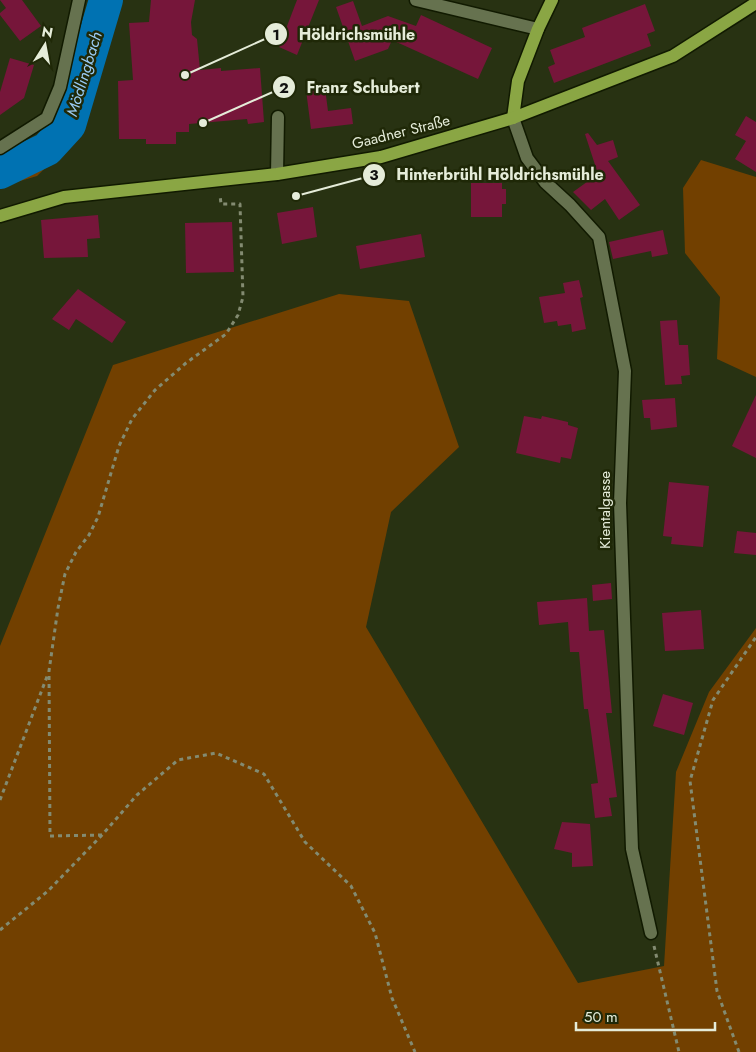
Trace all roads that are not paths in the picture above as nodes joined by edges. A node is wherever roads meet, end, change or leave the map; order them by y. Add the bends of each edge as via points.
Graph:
1 (79, 0) edge
2 (416, 0) edge
3 (552, 0) edge
4 (756, 3) edge
5 (538, 29) junction
6 (278, 118) dead end
7 (513, 118) junction
8 (0, 148) edge
9 (277, 174) junction
10 (0, 216) edge
11 (651, 933) road end

1 - 8 street via 60,87 47,118
2 - 5 street
3 - 5 main road
4 - 7 main road, Gaadner Straße via 673,56
5 - 7 main road via 518,81
6 - 9 street
7 - 9 main road, Gaadner Straße via 381,157
7 - 11 street, Kientalgasse via 527,158 545,182 600,237 625,371 620,503 632,849
9 - 10 main road, Gaadner Straße via 64,197

